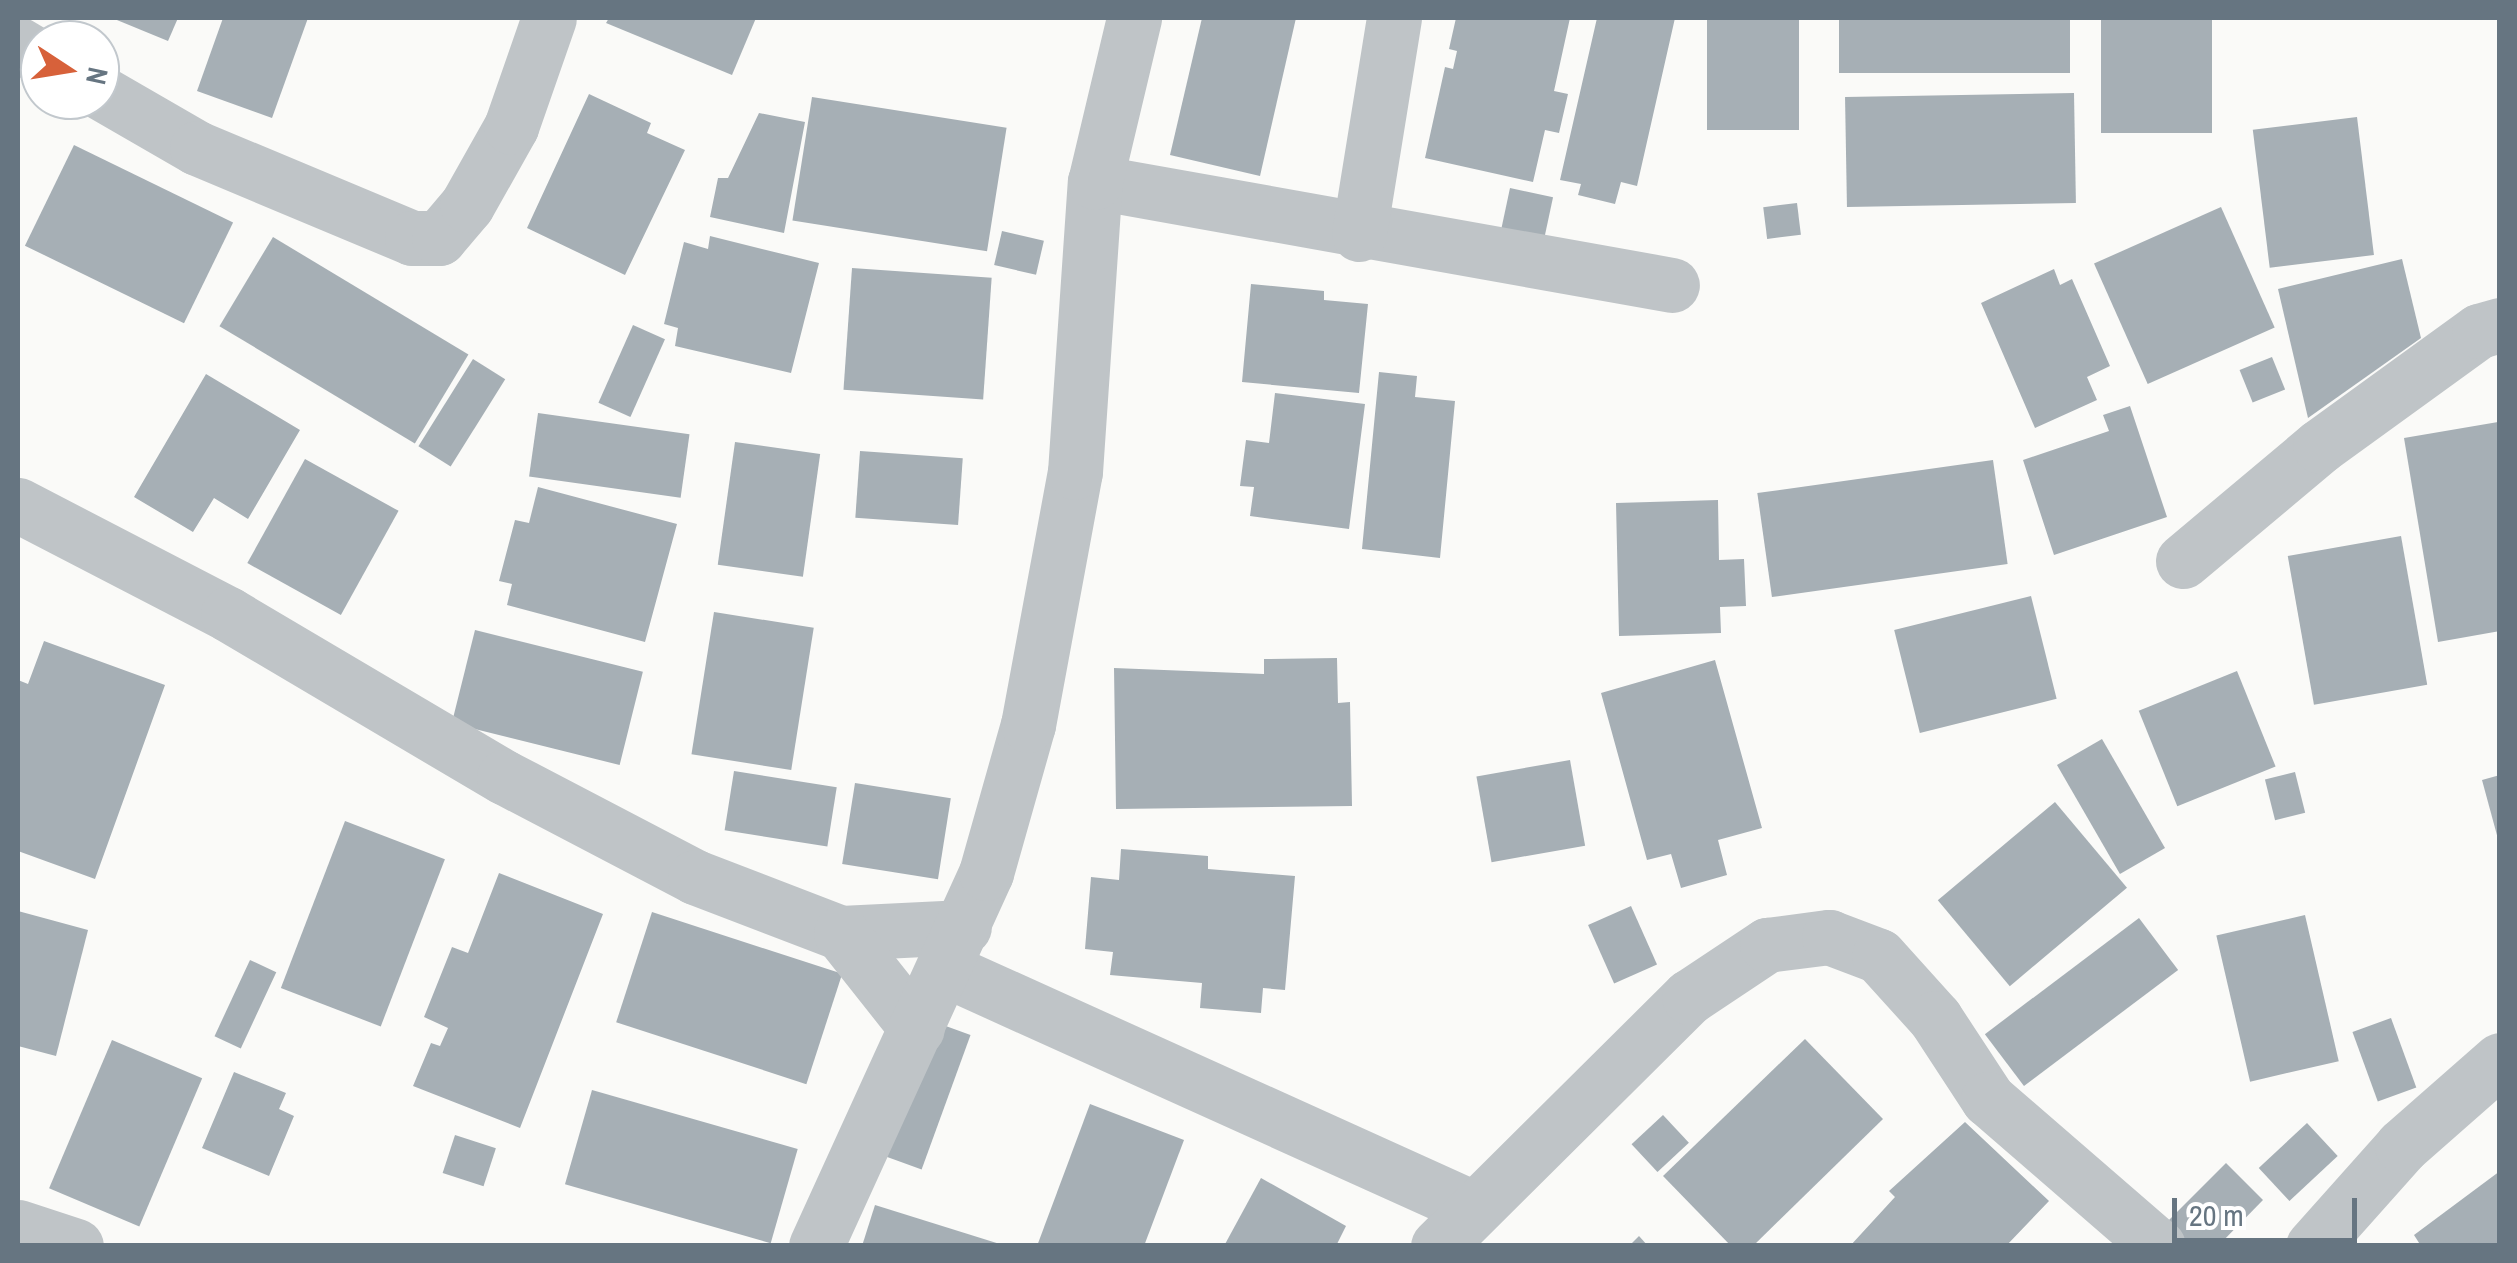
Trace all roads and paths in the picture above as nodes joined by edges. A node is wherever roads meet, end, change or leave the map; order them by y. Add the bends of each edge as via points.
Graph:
1 (549, 18) edge
2 (1134, 18) edge
3 (1394, 18) edge
4 (120, 104) edge
5 (1095, 182) junction
6 (1360, 234) junction
7 (1672, 285) dead end
8 (2500, 325) edge
9 (18, 505) edge
10 (2182, 561) dead end
11 (841, 933) junction
12 (954, 948) junction
13 (917, 1028) junction
14 (2500, 1060) edge
15 (1456, 1227) edge
16 (18, 1228) edge
17 (76, 1246) edge
18 (816, 1246) edge
19 (2158, 1246) edge
20 (2313, 1246) edge

1 - 4 street via 510,127 467,204 438,238 412,238 196,148
2 - 5 street
3 - 6 street
5 - 6 street
5 - 12 street via 1075,472 1028,725
6 - 7 street
8 - 10 street via 2479,331 2320,446
9 - 11 street via 228,614 504,777 695,878
11 - 12 street
11 - 13 street
12 - 13 street
12 - 15 street
13 - 18 street
14 - 20 street via 2402,1146
15 - 19 street via 1689,997 1767,944 1829,936 1878,956 1935,1018 1988,1099
16 - 17 street

